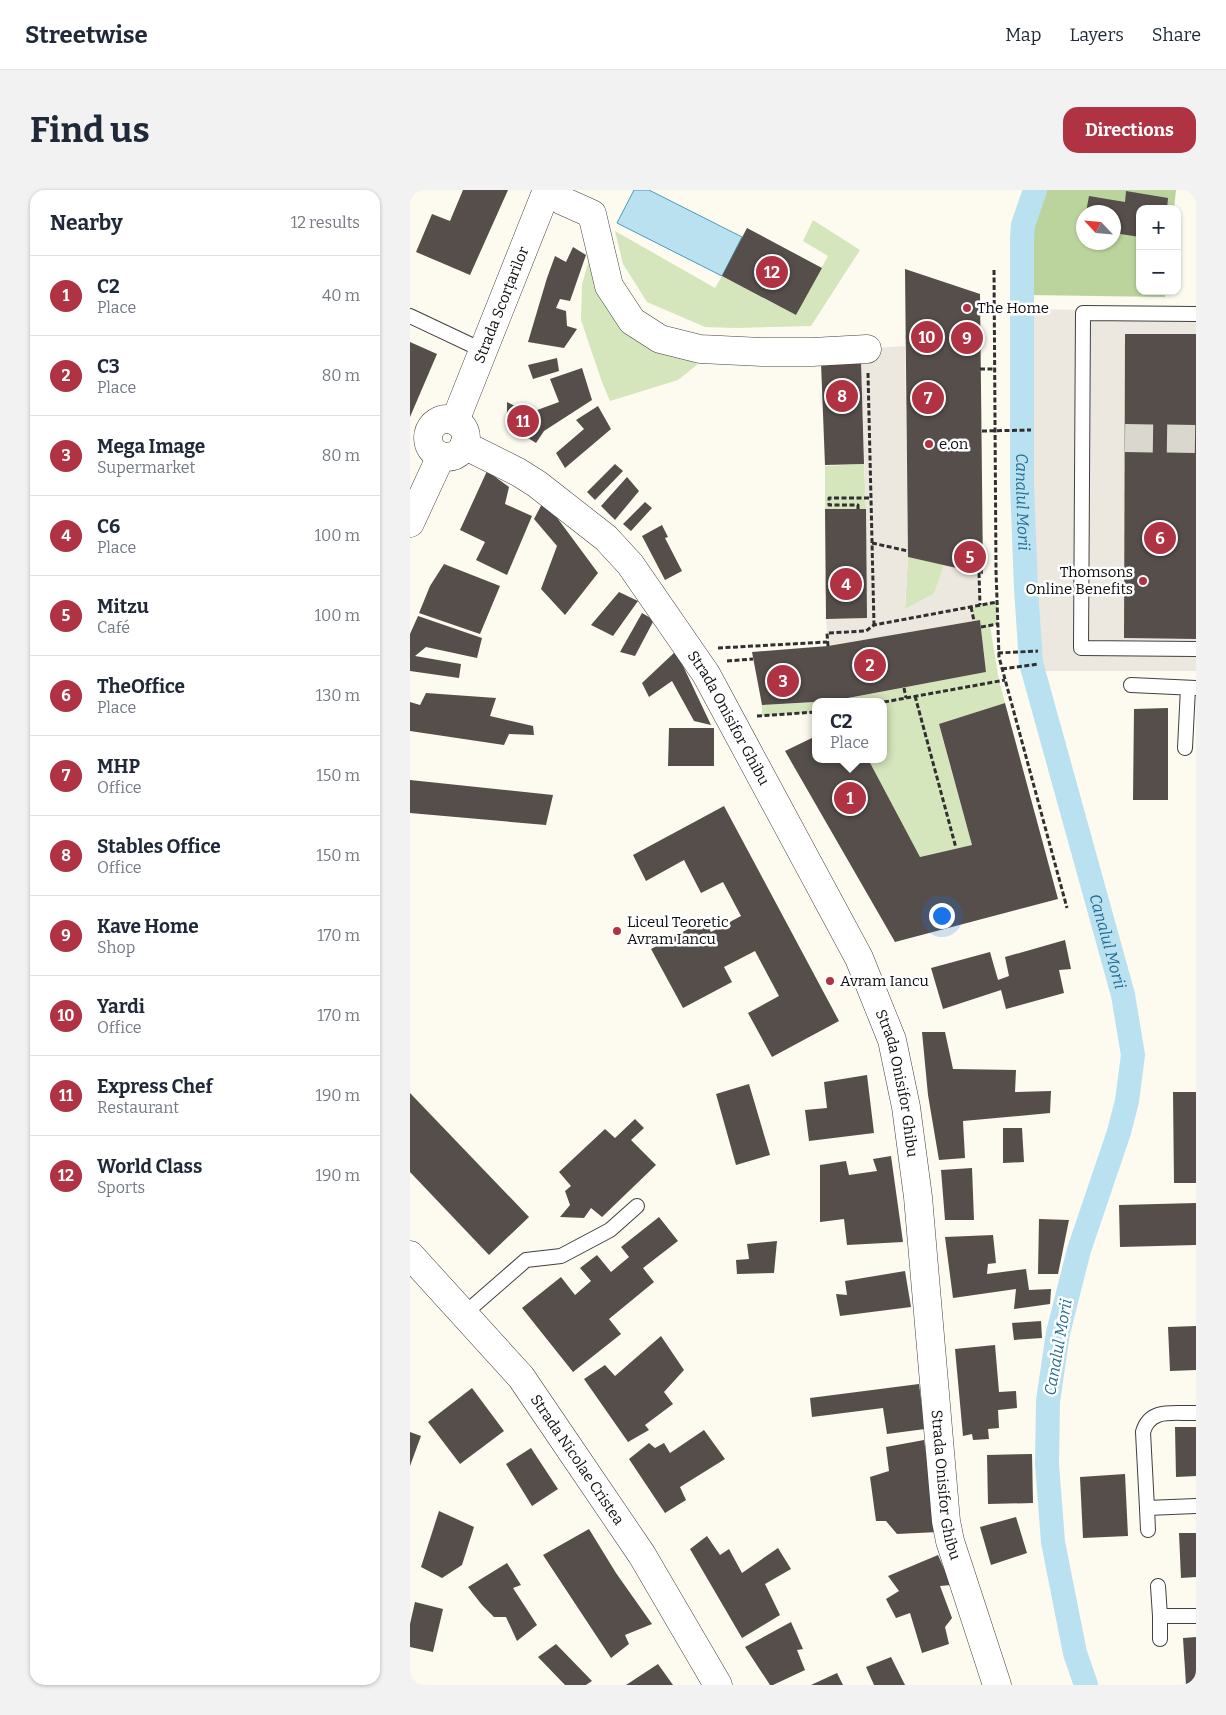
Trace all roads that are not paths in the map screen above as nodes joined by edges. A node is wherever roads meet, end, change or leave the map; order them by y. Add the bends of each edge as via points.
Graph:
1 (555, 196) edge
2 (1196, 314) edge
3 (410, 316) edge
4 (867, 349) road end
5 (482, 350) junction
6 (454, 440) junction
7 (410, 523) edge
8 (1196, 649) edge
9 (1131, 684) dead end
10 (1192, 688) edge
11 (1185, 748) dead end
12 (637, 1206) dead end
13 (410, 1255) edge
14 (464, 1314) junction
15 (1196, 1413) edge
16 (1196, 1506) edge
17 (1147, 1508) junction
18 (1148, 1530) dead end
19 (1158, 1586) dead end
20 (1160, 1616) junction
21 (1196, 1616) edge
22 (1160, 1639) dead end
23 (718, 1685) edge
24 (998, 1685) edge

1 - 4 street via 592,214 609,286 632,321 660,339 700,349 762,352
1 - 5 street, Strada Scorțarilor
2 - 8 lane via 1083,313 1081,648
3 - 5 lane
5 - 6 street, Strada Scorțarilor
6 - 7 street, Strada Scorțarilor
6 - 24 street, Strada Onisifor Ghibu via 537,484 606,538 630,564 706,674 859,958 892,1040 906,1107 918,1197 946,1521
9 - 10 lane
10 - 11 lane
12 - 14 lane via 610,1230 561,1256 526,1260
13 - 14 street, Strada Nicolae Cristea
14 - 23 street, Strada Nicolae Cristea via 521,1377 642,1555
15 - 17 lane via 1155,1415 1146,1422 1143,1432
16 - 17 lane
17 - 18 lane
19 - 20 lane
20 - 21 lane
20 - 22 lane

